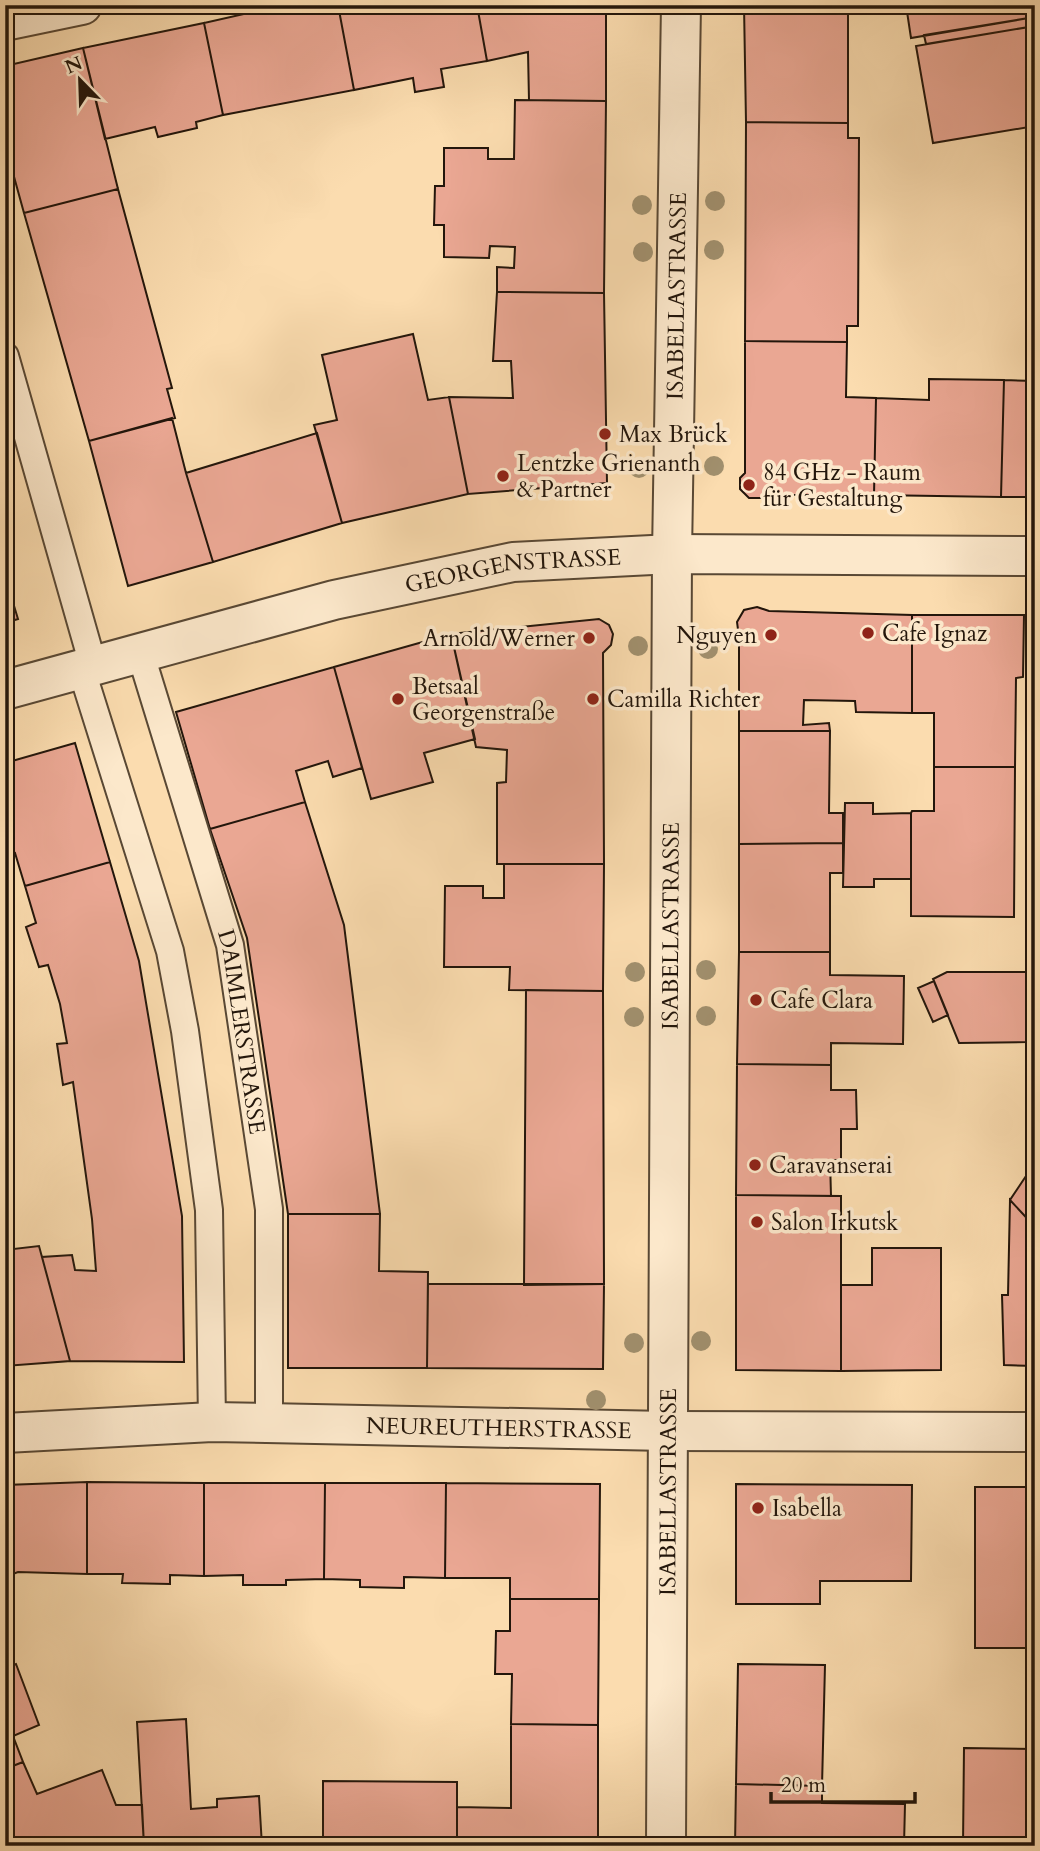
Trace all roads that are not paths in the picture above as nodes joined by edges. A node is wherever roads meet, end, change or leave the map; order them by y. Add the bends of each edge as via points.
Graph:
1 (82, 5) edge
2 (681, 5) edge
3 (5, 21) edge
4 (5, 356) edge
5 (672, 554) junction
6 (1035, 555) edge
7 (140, 652) junction
8 (87, 667) junction
9 (5, 690) edge
10 (212, 1422) junction
11 (270, 1423) junction
12 (667, 1431) junction
13 (5, 1433) edge
14 (1035, 1433) edge
15 (666, 1846) edge

1 - 3 street
2 - 5 street, ISABELLASTRASSE
4 - 8 lane
5 - 6 street, GEORGENSTRASSE
5 - 7 street, GEORGENSTRASSE via 513,562 334,600
5 - 12 street, ISABELLASTRASSE
7 - 8 street, GEORGENSTRASSE
7 - 11 lane, DAIMLERSTRASSE via 230,945 269,1209
8 - 9 street, GEORGENSTRASSE
8 - 10 lane via 170,951 185,1031 209,1210
10 - 11 street, NEUREUTHERSTRASSE
10 - 13 street, NEUREUTHERSTRASSE
11 - 12 street, NEUREUTHERSTRASSE
12 - 14 street, NEUREUTHERSTRASSE
12 - 15 street, ISABELLASTRASSE

